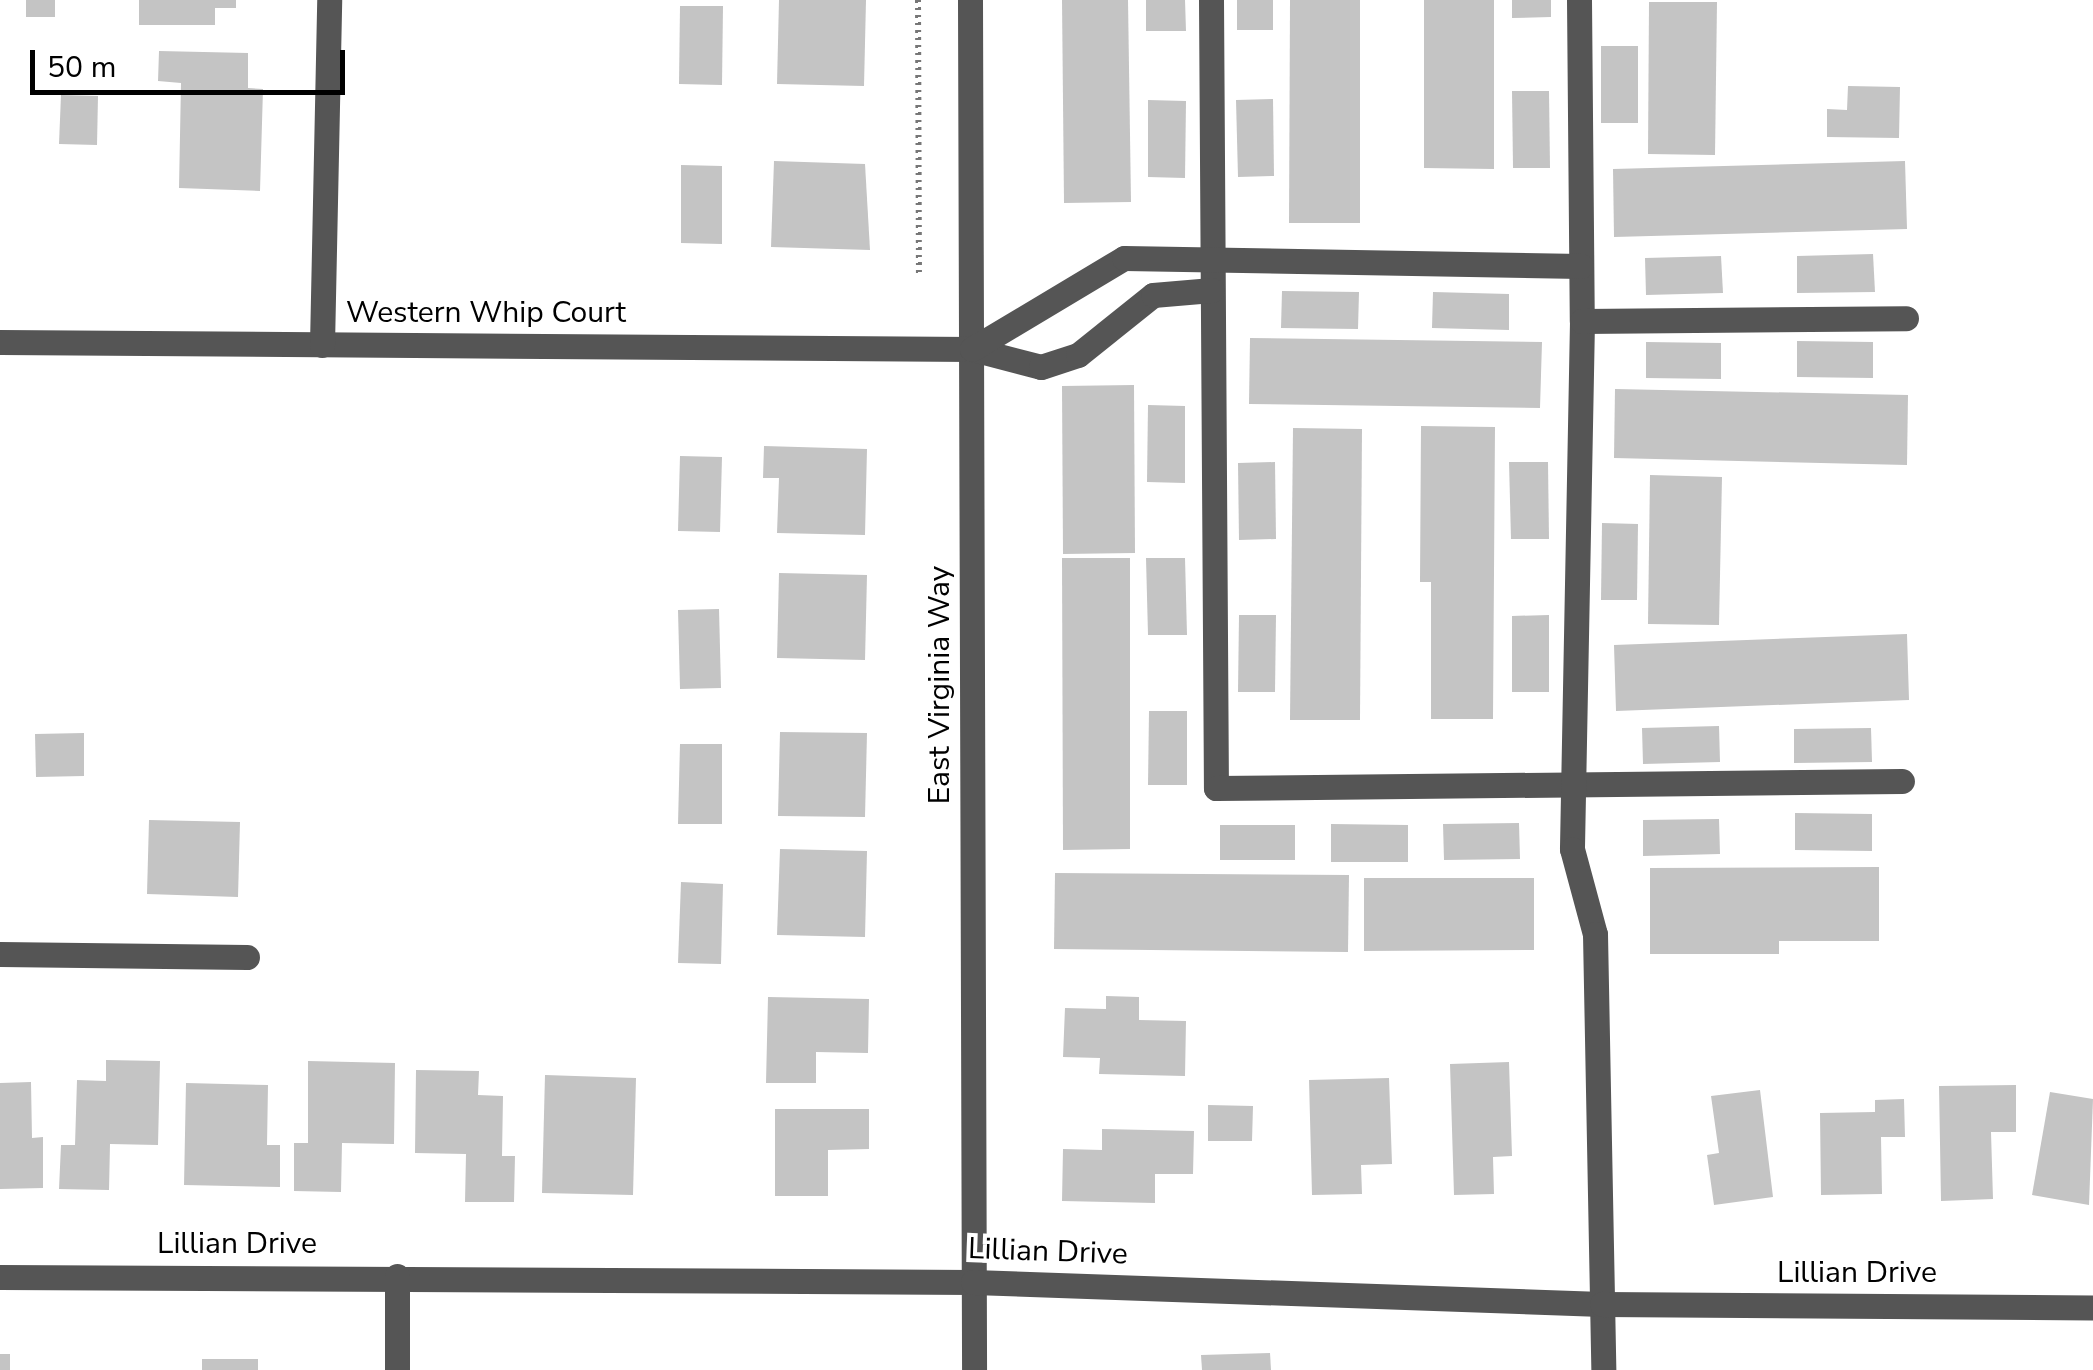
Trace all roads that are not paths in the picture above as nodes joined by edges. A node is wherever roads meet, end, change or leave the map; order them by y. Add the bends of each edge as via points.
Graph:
1 (329, 0) edge
2 (970, 0) edge
3 (1211, 0) edge
4 (1579, 0) edge
5 (1212, 261) junction
6 (1580, 266) junction
7 (1212, 290) junction
8 (1906, 318) dead end
9 (1582, 321) junction
10 (0, 342) edge
11 (322, 344) junction
12 (972, 349) junction
13 (1902, 781) dead end
14 (1572, 788) junction
15 (0, 954) edge
16 (247, 957) dead end
17 (398, 1276) junction
18 (0, 1277) edge
19 (973, 1282) junction
20 (1602, 1304) junction
21 (2093, 1308) edge
22 (397, 1370) edge
23 (974, 1370) edge
24 (1603, 1370) edge

1 - 11 street
2 - 12 street, East Virginia Way
3 - 5 street
4 - 6 street
5 - 6 street
5 - 7 street
5 - 12 street via 1124,258
6 - 9 street
7 - 12 street, Western Whip Court via 1152,294 1078,355 1041,367
7 - 14 street via 1216,788
8 - 9 street
9 - 14 street
10 - 11 street, Western Whip Court
11 - 12 street, Western Whip Court
12 - 19 street, East Virginia Way
13 - 14 street
14 - 20 street via 1572,849 1594,934
15 - 16 street
17 - 18 street, Lillian Drive
17 - 19 street, Lillian Drive
17 - 22 street
19 - 20 street, Lillian Drive
19 - 23 street, East Virginia Way
20 - 21 street, Lillian Drive
20 - 24 street

